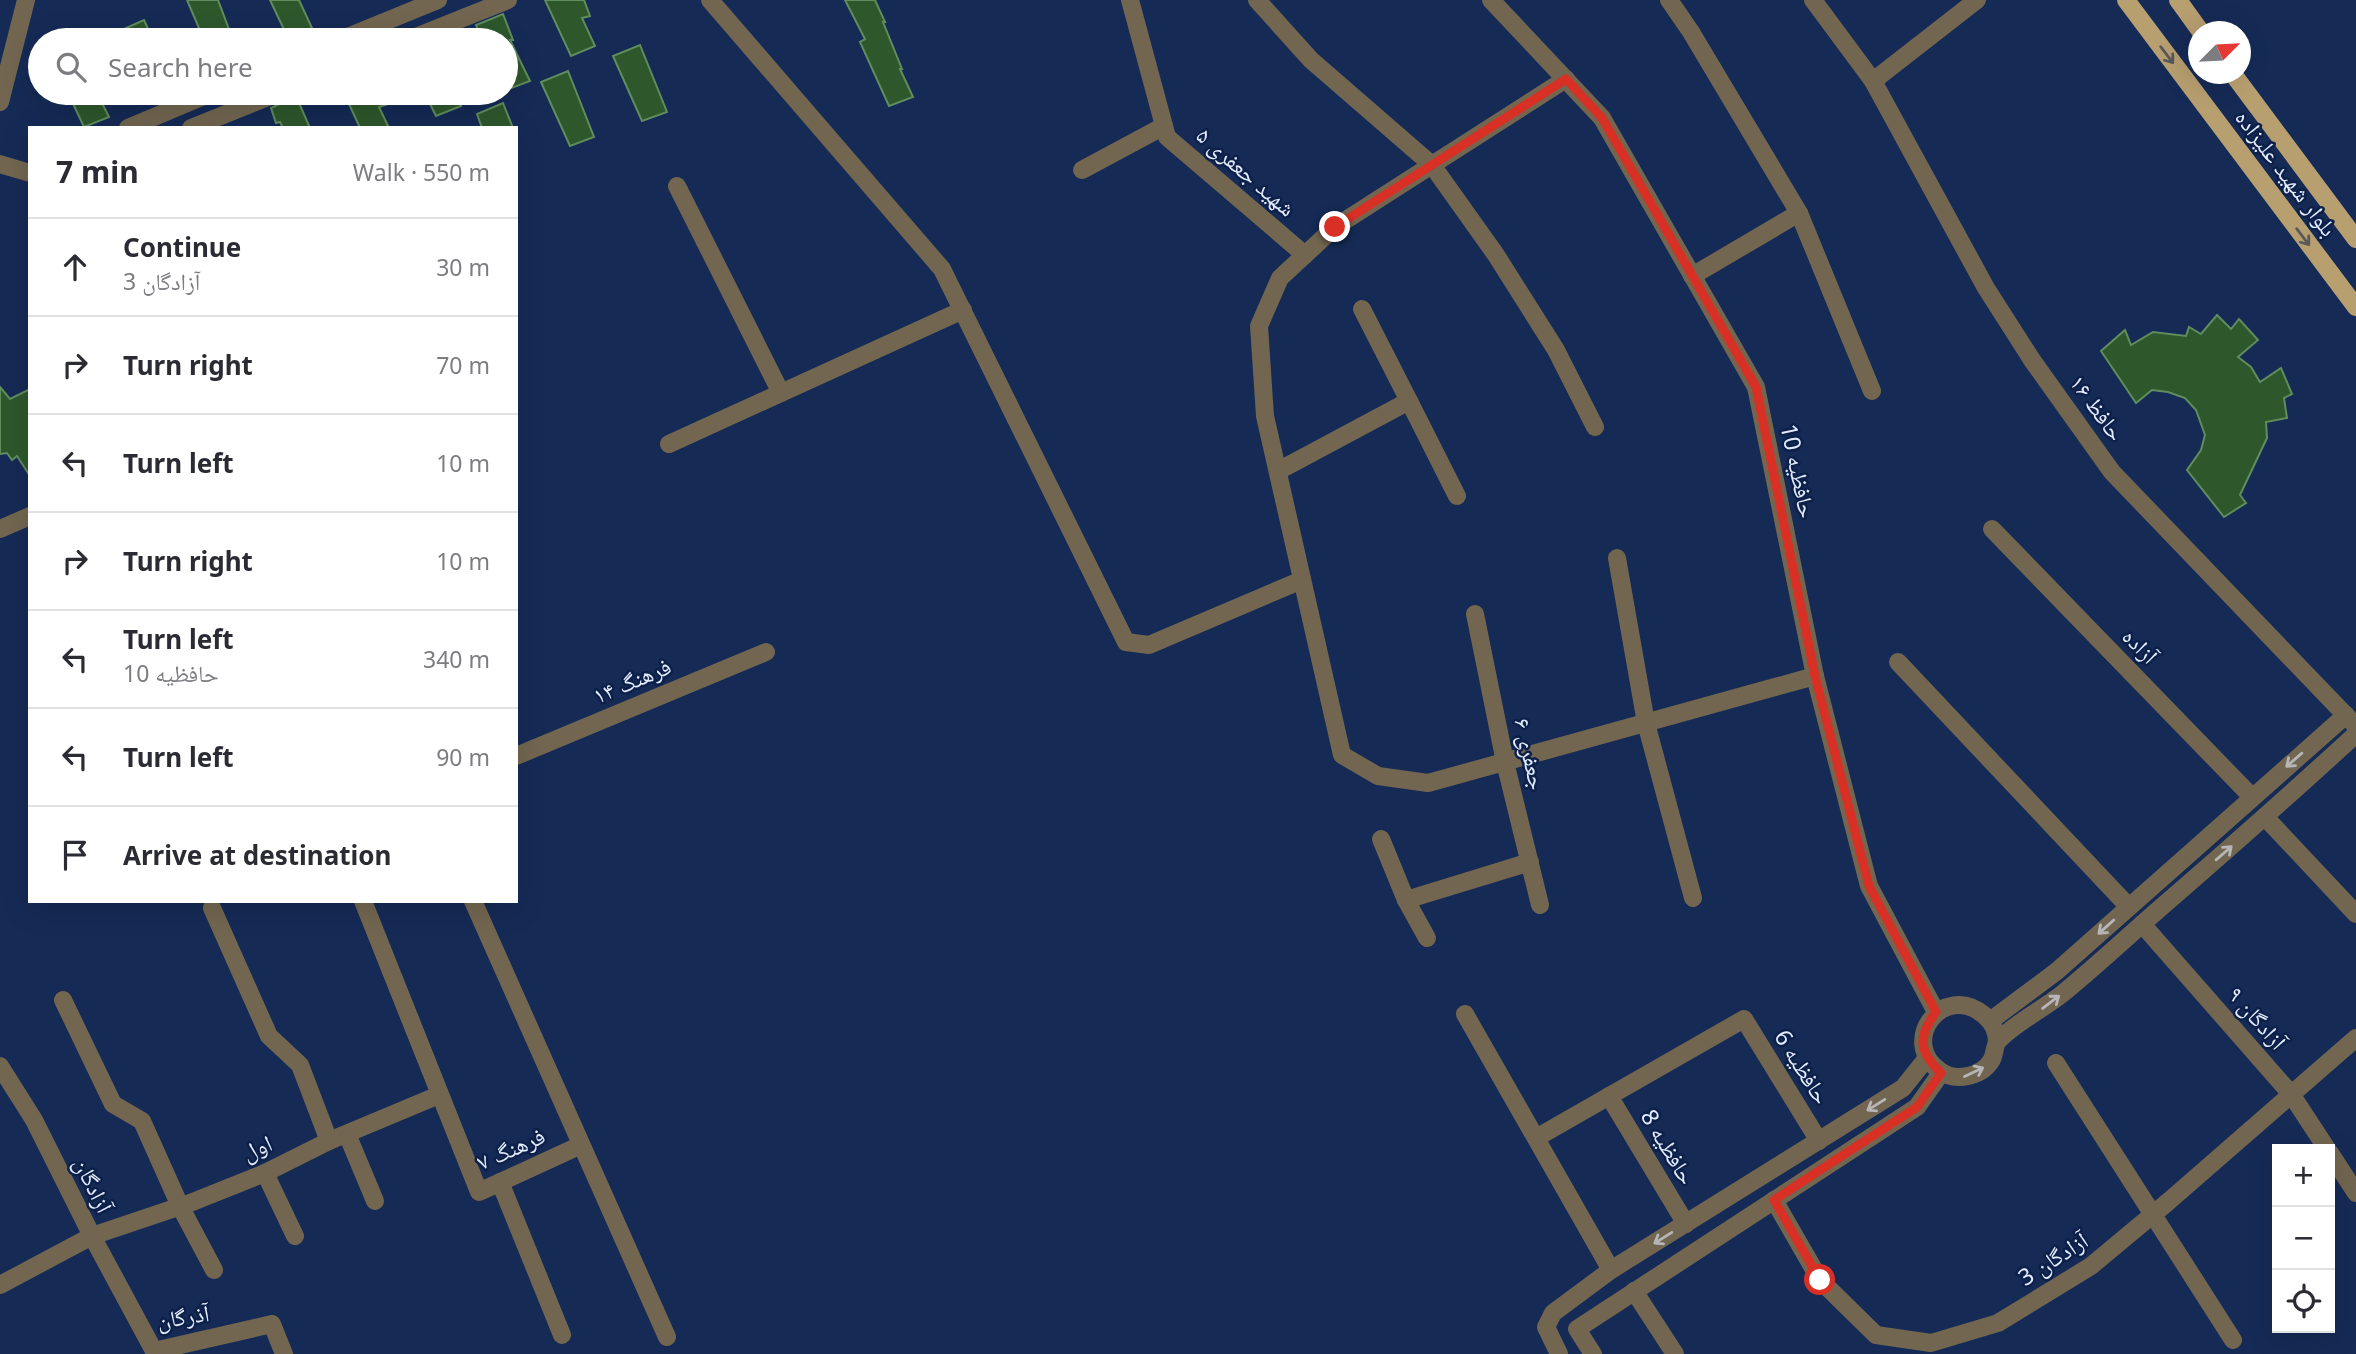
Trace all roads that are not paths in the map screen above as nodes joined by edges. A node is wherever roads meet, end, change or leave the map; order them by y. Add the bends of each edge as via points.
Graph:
1 (26, 0) edge
2 (438, 0) edge
3 (508, 0) edge
4 (710, 0) edge
5 (1130, 0) edge
6 (1257, 0) edge
7 (1490, 0) edge
8 (1669, 0) edge
9 (1813, 0) edge
10 (1977, 0) edge
11 (2126, 0) edge
12 (2178, 0) edge
13 (2193, 21) edge
14 (369, 28) edge
15 (438, 28) edge
16 (1566, 79) junction
17 (1873, 81) junction
18 (2240, 84) edge
19 (0, 102) edge
20 (183, 105) edge
21 (248, 105) edge
22 (133, 126) edge
23 (196, 126) edge
24 (1164, 126) junction
25 (28, 160) edge
26 (0, 162) edge
27 (1432, 165) junction
28 (1082, 170) dead end
29 (28, 172) edge
30 (677, 186) dead end
31 (1799, 213) junction
32 (2356, 239) edge
33 (1305, 255) junction
34 (1692, 276) junction
35 (2356, 307) edge
36 (1362, 309) dead end
37 (962, 310) junction
38 (1872, 391) dead end
39 (781, 393) junction
40 (1409, 401) junction
41 (1595, 427) dead end
42 (669, 444) dead end
43 (1278, 471) junction
44 (1457, 496) dead end
45 (28, 517) edge
46 (0, 529) edge
47 (1992, 529) dead end
48 (1617, 558) dead end
49 (1302, 580) junction
50 (1475, 614) dead end
51 (766, 652) dead end
52 (1898, 662) dead end
53 (1815, 676) junction
54 (2351, 720) edge
55 (1646, 723) junction
56 (2356, 734) edge
57 (518, 755) edge
58 (1505, 762) junction
59 (2252, 797) junction
60 (2264, 817) junction
61 (1381, 839) dead end
62 (1530, 862) junction
63 (1693, 898) dead end
64 (1406, 900) junction
65 (364, 903) edge
66 (474, 903) edge
67 (1540, 905) dead end
68 (2129, 907) junction
69 (212, 908) dead end
70 (2356, 914) edge
71 (2142, 924) junction
72 (1427, 938) dead end
73 (63, 1000) dead end
74 (1936, 1012) junction
75 (1465, 1014) dead end
76 (1990, 1020) junction
77 (2356, 1038) edge
78 (1997, 1043) junction
79 (1926, 1059) junction
80 (2056, 1063) dead end
81 (0, 1066) edge
82 (1941, 1073) junction
83 (2291, 1094) junction
84 (439, 1095) junction
85 (1608, 1096) junction
86 (347, 1133) junction
87 (1536, 1138) junction
88 (329, 1141) junction
89 (1819, 1141) junction
90 (2323, 1144) edge
91 (581, 1145) junction
92 (2335, 1162) edge
93 (265, 1173) junction
94 (499, 1182) junction
95 (2356, 1193) edge
96 (1774, 1200) junction
97 (376, 1201) dead end
98 (180, 1206) junction
99 (2154, 1214) junction
100 (1686, 1224) junction
101 (92, 1236) junction
102 (295, 1236) dead end
103 (214, 1270) dead end
104 (1611, 1270) junction
105 (0, 1286) edge
106 (1634, 1291) junction
107 (562, 1335) dead end
108 (667, 1337) dead end
109 (2233, 1340) dead end
110 (1918, 1348) edge
111 (284, 1354) edge
112 (1559, 1354) edge
113 (1592, 1354) edge
114 (1675, 1354) edge

1 - 19 street
2 - 14 street
3 - 15 street
4 - 37 street via 942,269
5 - 24 street, شهید جعفری ۵
6 - 27 street via 1311,60
7 - 16 street, حافظیه 10
8 - 31 street
9 - 17 street, حافظ ۱۶
10 - 17 street
11 -> 35 main road, بلوار شهید علیزاده
12 - 13 main road
16 - 27 street
16 - 34 street, حافظیه 10 via 1602,118
17 - 54 street, حافظ ۱۶ via 1986,288 2112,472
18 - 32 main road, بلوار شهید علیزاده
20 - 22 street
21 - 23 street
24 - 28 street
24 - 33 street, شهید جعفری ۵ via 1167,137
25 - 26 street
26 - 29 street
27 - 33 street via 1335,227
27 - 41 street via 1556,351
30 - 39 street
31 - 34 street
31 - 38 street
33 - 43 street via 1280,278 1259,327 1265,416
34 - 53 street, حافظیه 10 via 1756,387
36 - 40 street
37 - 39 street
37 - 49 street via 1126,642 1149,645
39 - 42 street
40 - 43 street
40 - 44 street
43 - 49 street
45 - 46 street
47 - 59 street, آزاده
48 - 55 street
49 - 58 street via 1342,755 1378,776 1428,783
50 - 58 street, جعفری ۶
51 - 57 street, فرهنگ ۱۴
52 - 68 street
53 - 55 street
53 - 74 street, حافظیه 10 via 1869,886
54 -> 59 street
55 - 58 street
55 - 63 street
56 - 60 street
58 - 62 street, جعفری ۶
59 - 68 street
60 - 70 street
71 -> 60 street
61 - 64 street
62 - 64 street
62 - 67 street, جعفری ۶
64 - 72 street
65 - 84 street
66 - 91 street
68 -> 76 street via 2057,971
69 - 88 street via 269,1036 300,1065
78 -> 71 street
71 - 83 street, آزادگان ۹
73 - 98 street via 113,1104 142,1121
74 - 76 street via 1954,1004 1973,1007
74 - 79 street via 1926,1026
75 - 87 street
76 - 78 street
77 - 83 street, آزادگان 3
82 -> 78 street via 1959,1078 1977,1073 1991,1061
79 - 82 street
79 -> 89 street via 1903,1088
80 - 99 street
81 - 101 street, آزادگان via 34,1120
82 - 96 street via 1917,1107
83 - 90 street, آزادگان ۹
83 - 99 street, آزادگان 3
84 - 86 street, اول
84 - 94 street, فرهنگ ۷ via 479,1192
85 - 87 street
85 - 89 street, حافظیه 6 via 1744,1019
85 - 100 street, حافظیه 8
86 - 88 street, اول
86 - 97 street
87 - 104 street
88 - 93 street, اول
89 - 100 street
91 - 94 street, فرهنگ ۷
91 - 108 street
92 - 95 street, آزادگان ۹
93 - 98 street, اول
93 - 102 street
94 - 107 street
96 - 106 street
96 - 110 street, آزادگان 3 via 1820,1280 1876,1335
98 - 101 street, اول
98 - 103 street
99 - 109 street
99 - 110 street, آزادگان 3 via 2091,1266 1998,1323
100 -> 104 street
101 - 105 street, آزادگان
101 - 111 street, آذرگان via 154,1351 272,1324
104 - 112 street via 1553,1313 1546,1327
106 - 113 street via 1577,1329
106 - 114 street

